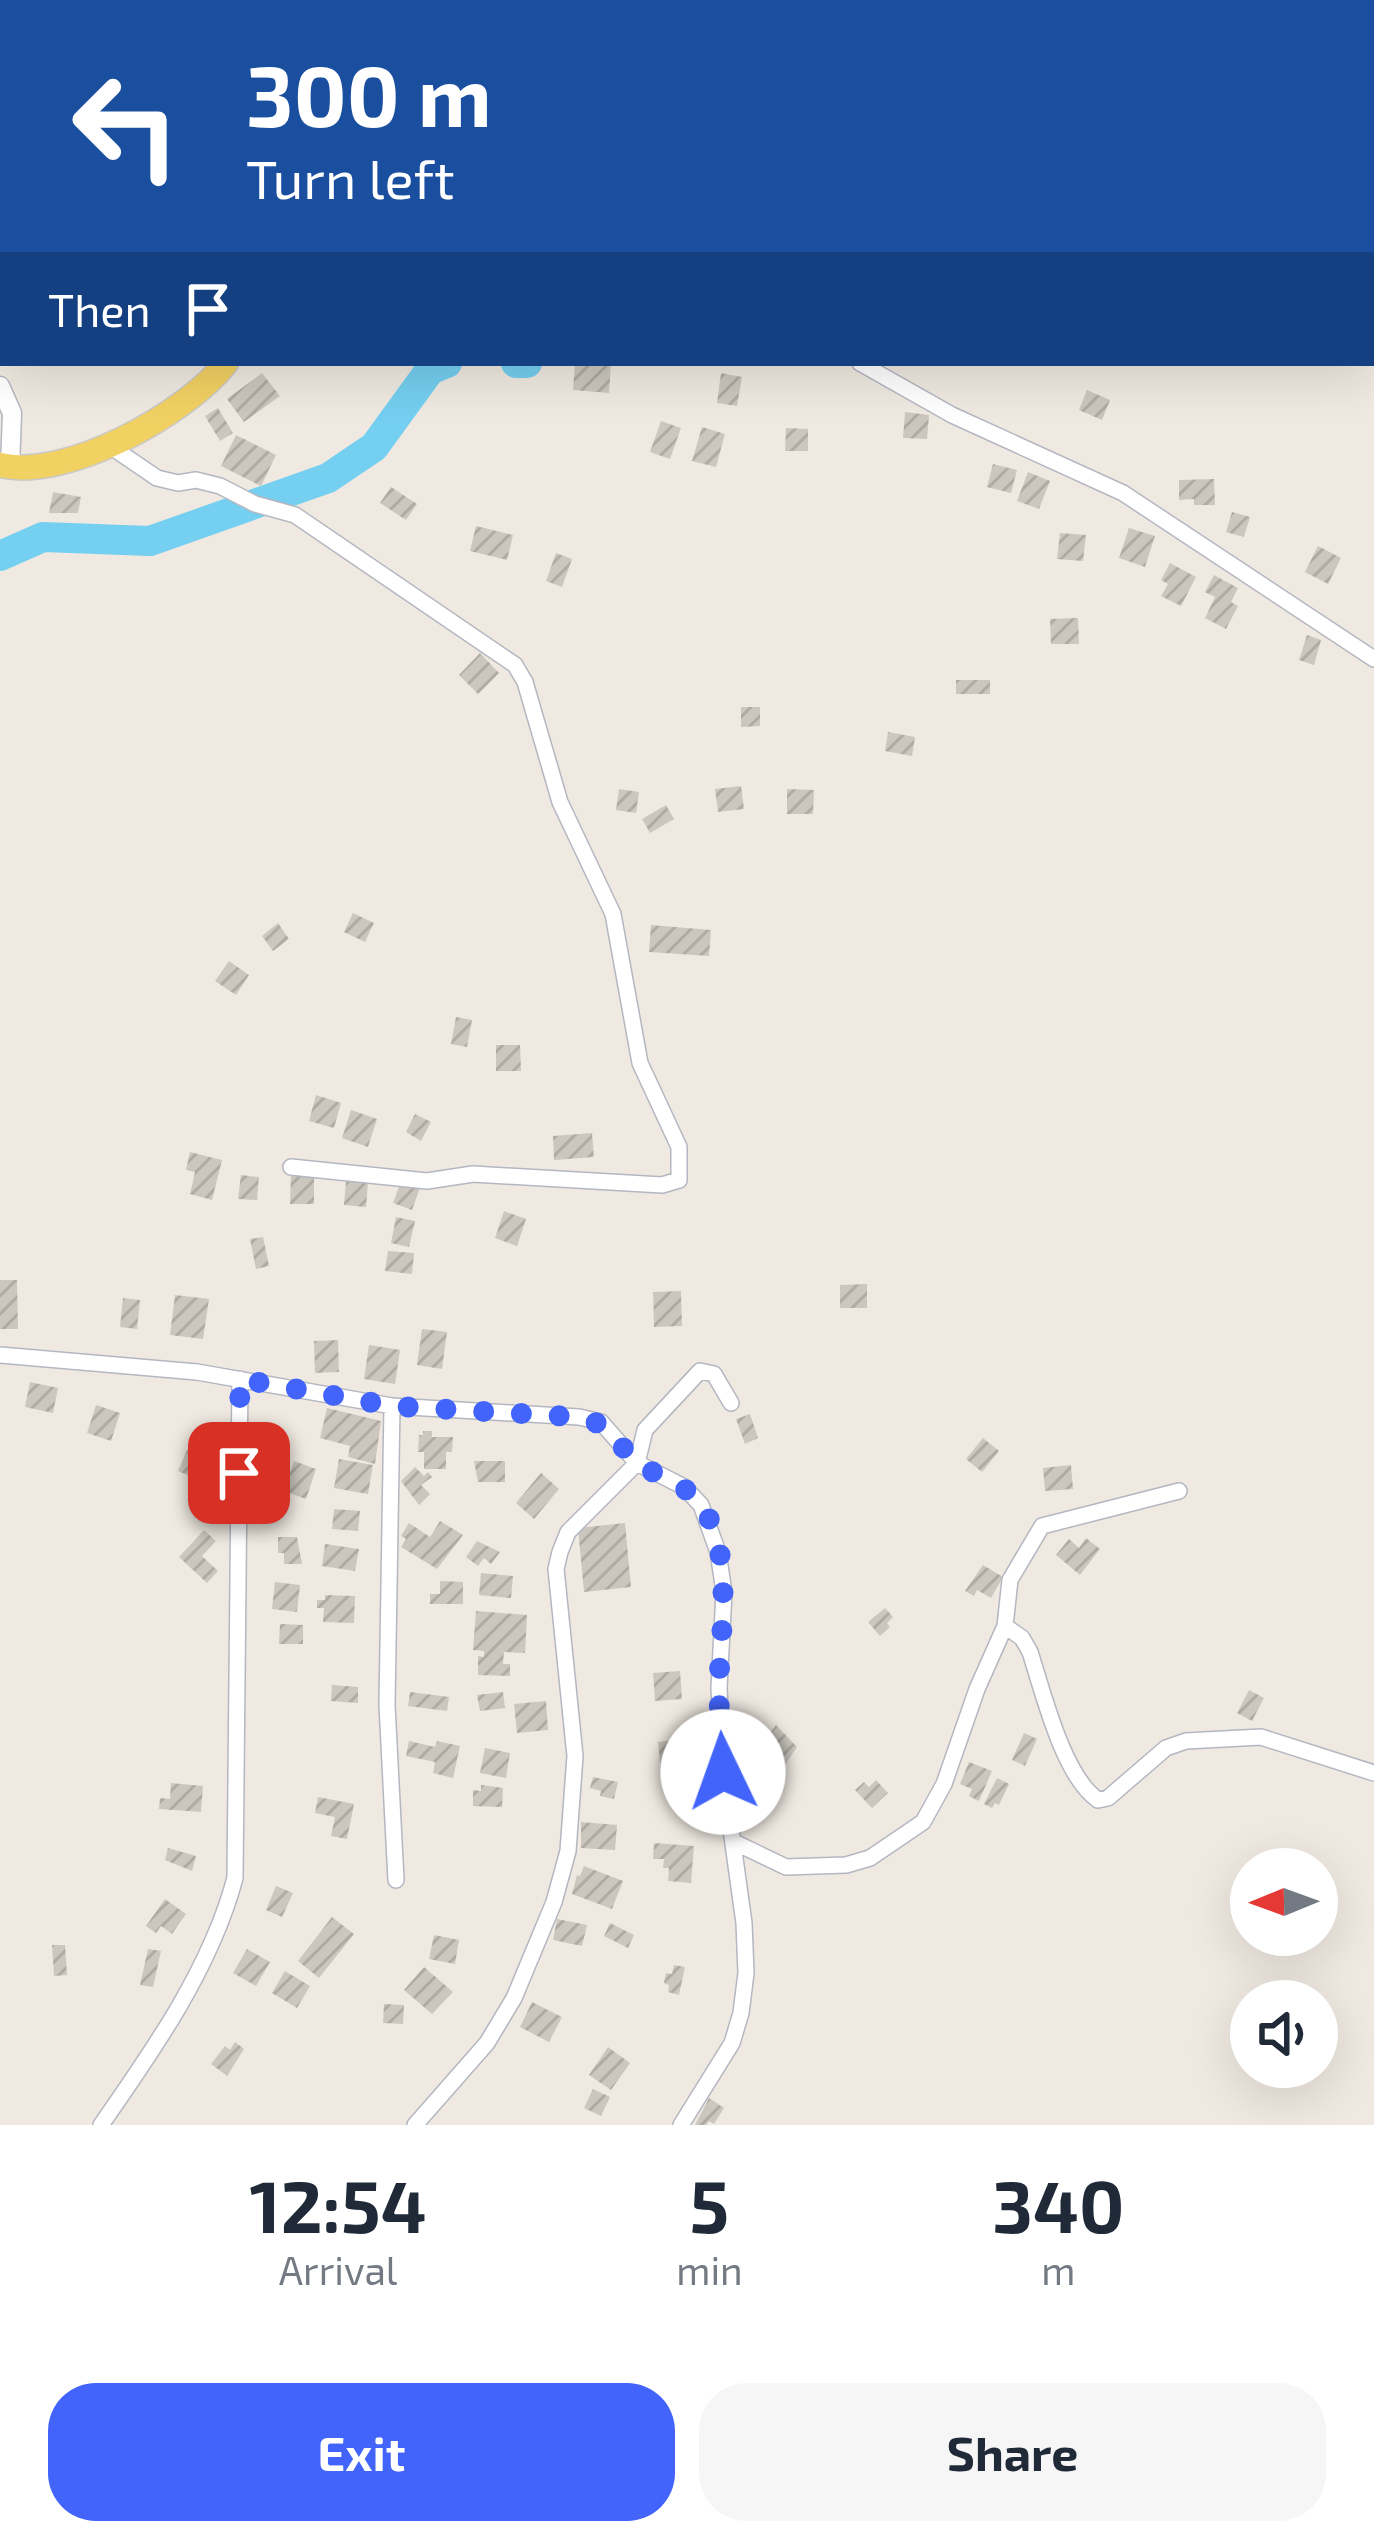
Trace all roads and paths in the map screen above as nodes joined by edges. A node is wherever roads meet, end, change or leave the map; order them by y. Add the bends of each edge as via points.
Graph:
1 (224, 366) edge
2 (865, 366) edge
3 (0, 386) edge
4 (110, 446) junction
5 (5, 466) edge
6 (1374, 658) edge
7 (291, 1167) dead end
8 (0, 1355) edge
9 (240, 1379) junction
10 (731, 1402) dead end
11 (392, 1406) junction
12 (637, 1462) junction
13 (1179, 1491) dead end
14 (1005, 1626) junction
15 (1374, 1773) edge
16 (734, 1842) junction
17 (396, 1880) dead end
18 (101, 2125) edge
19 (415, 2125) edge
20 (681, 2125) edge

1 - 4 main road via 178,409
2 - 6 street via 1123,493
3 - 5 street via 12,413
4 - 5 main road via 54,464
4 - 7 street via 157,478 220,486 295,515 515,664 560,802 613,914 640,1063 679,1148 681,1173 662,1186 473,1174 427,1181
8 - 9 street
9 - 11 street
9 - 18 street via 235,1878 226,1912 161,2039
10 - 12 street via 714,1374 700,1371 646,1430
11 - 12 street via 601,1422
11 - 17 street via 387,1705
12 - 16 street via 701,1504 718,1552 723,1772
12 - 19 street via 568,1532 556,1568 575,1756 568,1851 554,1902 487,2043
13 - 14 street via 1042,1526 1010,1580
14 - 15 street via 1030,1652 1065,1753 1098,1800 1186,1741 1262,1737
14 - 16 street via 923,1822 846,1865 786,1867
16 - 20 street via 744,1923 741,2013 732,2043

